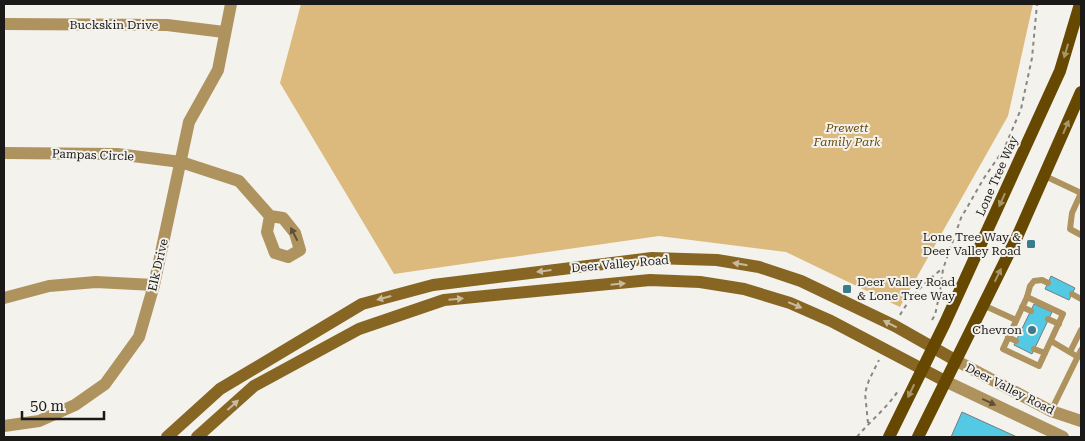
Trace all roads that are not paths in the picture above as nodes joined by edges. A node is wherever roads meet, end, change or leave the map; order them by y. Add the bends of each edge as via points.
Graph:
1 (231, 4) edge
2 (1080, 4) edge
3 (4, 24) edge
4 (224, 32) junction
5 (1081, 92) edge
6 (4, 153) edge
7 (181, 162) junction
8 (1045, 176) junction
9 (1081, 193) edge
10 (270, 216) dead end
11 (1081, 235) edge
12 (1048, 283) dead end
13 (154, 285) junction
14 (1072, 294) dead end
15 (1027, 297) junction
16 (4, 298) edge
17 (1081, 299) edge
18 (983, 305) junction
19 (1022, 307) junction
20 (1030, 312) dead end
21 (1048, 319) dead end
22 (1016, 320) junction
23 (1059, 324) junction
24 (1081, 330) edge
25 (1008, 337) junction
26 (1016, 341) dead end
27 (1051, 341) junction
28 (933, 348) junction
29 (1034, 349) dead end
30 (1081, 350) edge
31 (1070, 352) junction
32 (1045, 353) junction
33 (1078, 357) junction
34 (955, 360) junction
35 (922, 369) junction
36 (945, 381) junction
37 (1050, 411) junction
38 (1081, 421) edge
39 (4, 426) edge
40 (167, 437) edge
41 (196, 437) edge
42 (889, 437) edge
43 (918, 437) edge
44 (1063, 437) edge

1 - 4 street, Elk Drive
2 -> 28 main road, Lone Tree Way via 1060,71
3 - 4 street, Buckskin Drive via 167,25
4 - 7 street, Elk Drive via 218,70 189,122
8 -> 5 main road
6 - 7 street, Pampas Circle via 117,154
7 - 10 street, Pampas Circle via 239,181
7 - 13 street, Elk Drive
8 - 9 lane
18 -> 8 main road
9 - 11 lane via 1072,213 1070,229
12 - 15 lane via 1034,281
13 - 16 street via 96,282 49,286
13 - 39 street, Elk Drive via 139,336 105,384 75,405 39,421
14 - 17 lane
15 - 19 lane
15 - 23 lane via 1063,314
18 - 22 lane
18 - 34 main road
19 - 20 lane
19 - 22 lane
21 - 23 lane
22 - 25 lane
23 - 27 lane
24 - 31 lane
25 - 26 lane
25 - 32 lane via 1003,350 1039,366
27 - 31 lane
27 - 32 lane
28 - 34 main road, Deer Valley Road
28 - 35 main road, Lone Tree Way
28 -> 40 main road, Deer Valley Road via 802,281 759,267 717,260 652,258 433,285 362,304 220,389
29 - 32 lane
30 - 33 lane
31 - 33 lane
33 - 37 lane
34 - 36 main road
34 - 37 street, Deer Valley Road
35 - 36 main road, Deer Valley Road
41 -> 35 main road, Deer Valley Road via 254,386 359,329 444,300 650,280 700,282 744,289 790,303
35 -> 42 main road, Lone Tree Way
36 - 43 main road
36 -> 44 street, Deer Valley Road
37 - 38 street, Deer Valley Road

